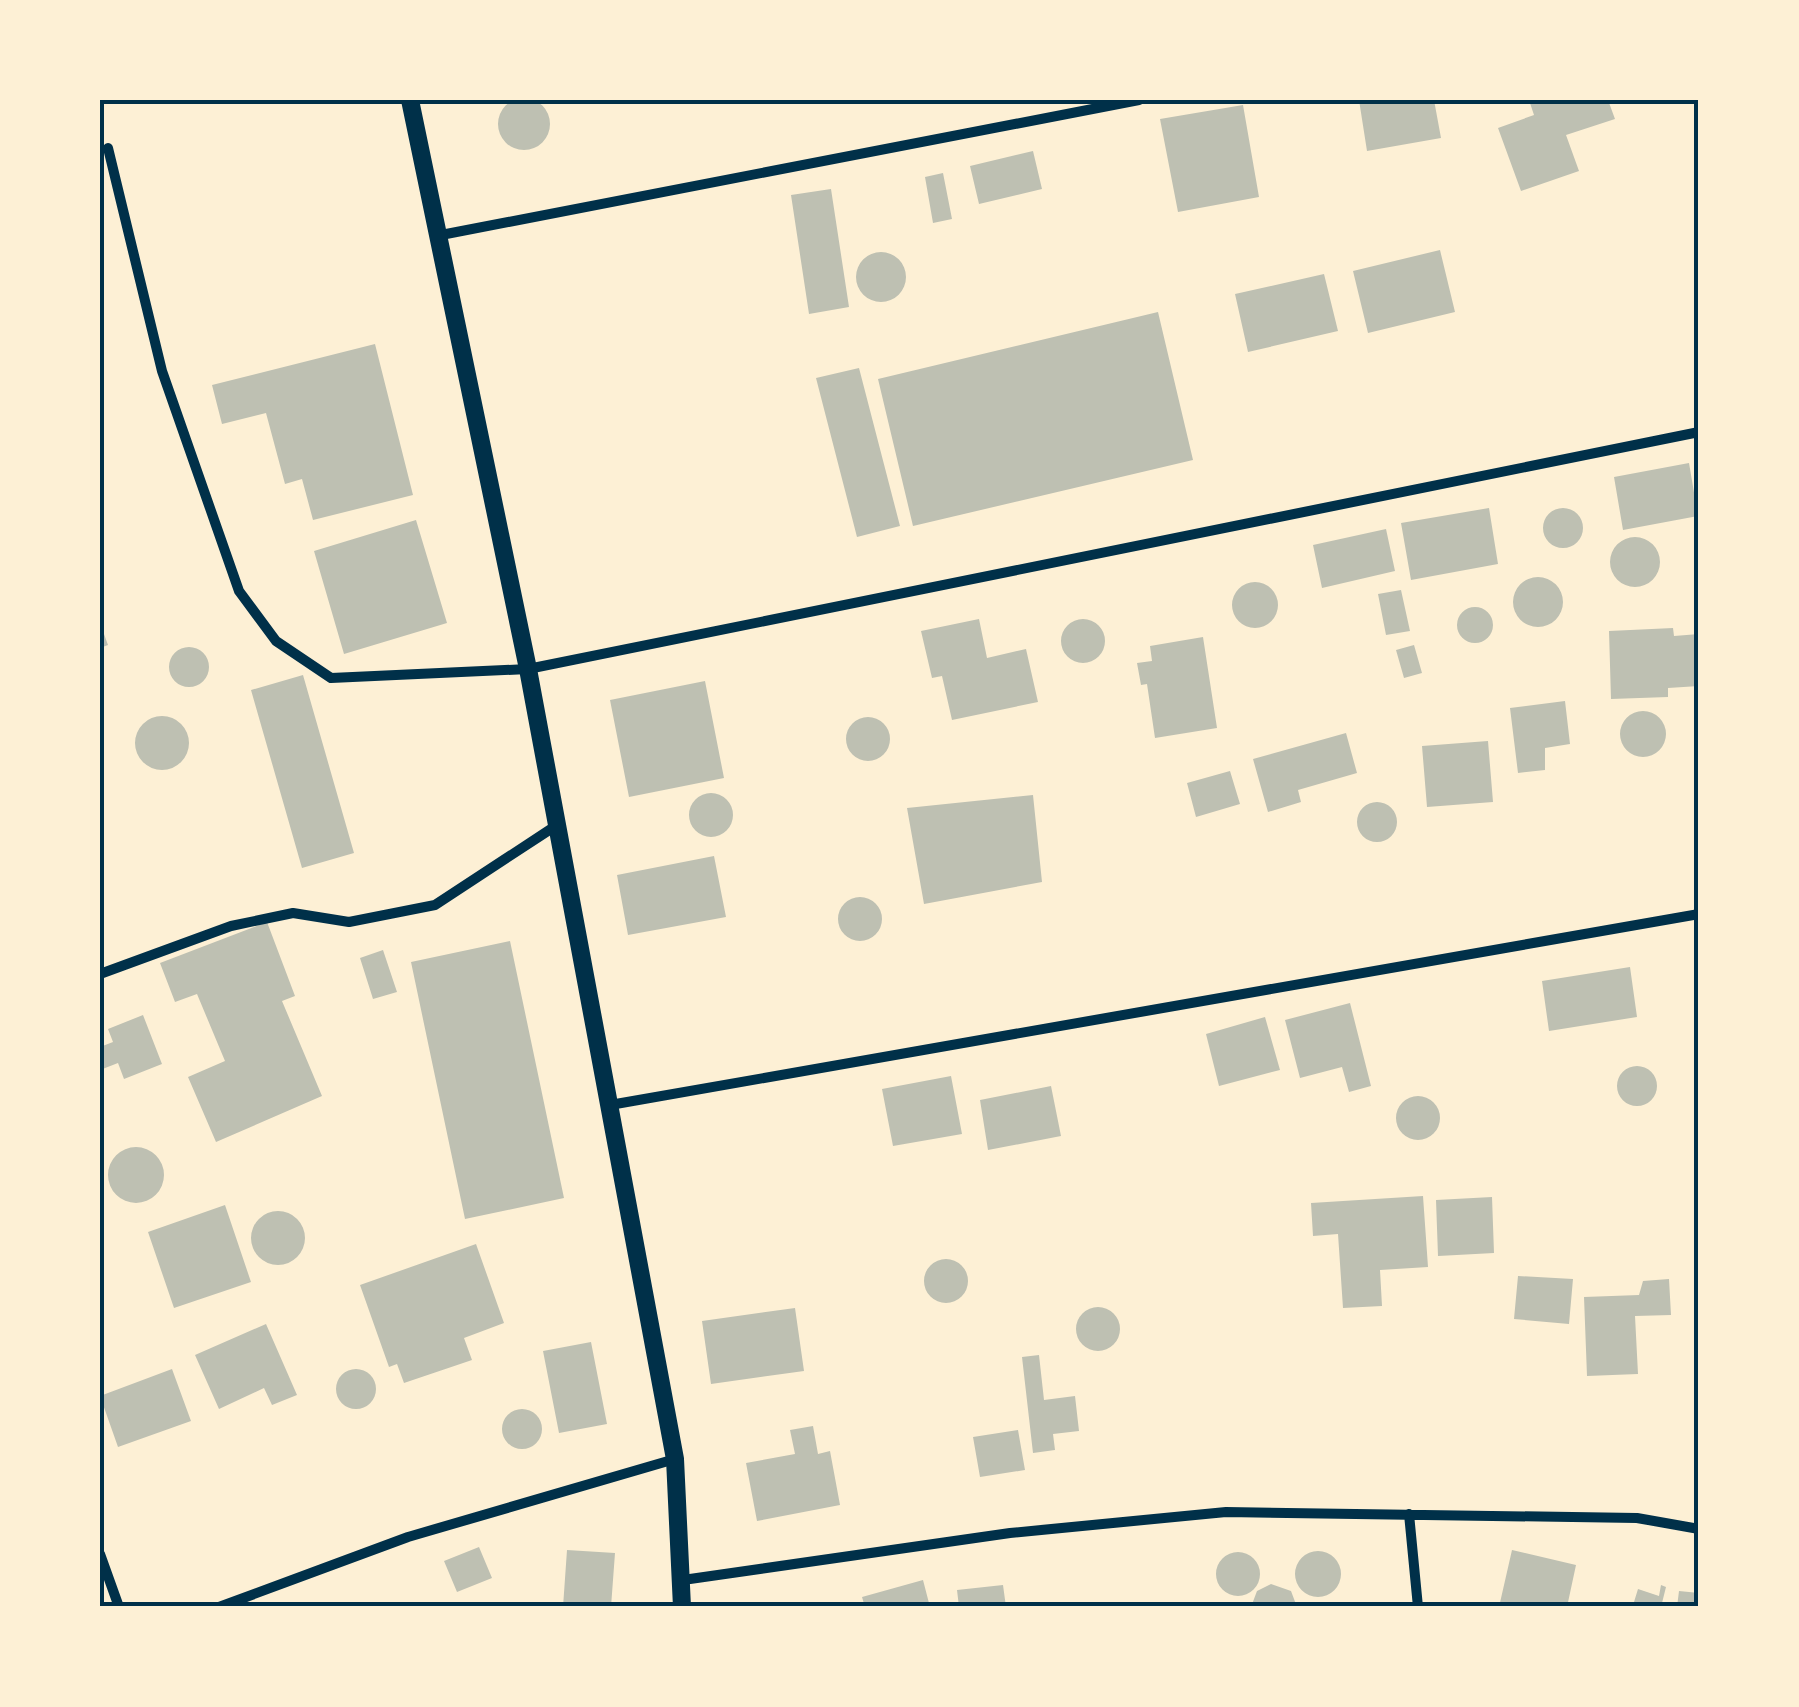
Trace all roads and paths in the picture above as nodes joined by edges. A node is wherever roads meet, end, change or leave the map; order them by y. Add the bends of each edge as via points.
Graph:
1 (410, 100) edge
2 (1139, 100) edge
3 (108, 148) dead end
4 (440, 235) junction
5 (1699, 432) edge
6 (528, 668) junction
7 (557, 825) junction
8 (1699, 914) edge
9 (100, 974) edge
10 (610, 1105) junction
11 (675, 1459) junction
12 (1409, 1514) junction
13 (1699, 1529) edge
14 (100, 1554) edge
15 (683, 1580) junction
16 (119, 1607) edge
17 (219, 1607) edge
18 (682, 1607) edge
19 (1418, 1607) edge

1 - 4 street
2 - 4 street
3 - 6 street via 162,371 238,591 276,641 331,678
4 - 6 street
5 - 6 street
6 - 7 street
7 - 9 street via 435,905 349,922 293,912 231,926
7 - 10 street
8 - 10 street
10 - 11 street
11 - 15 street
11 - 17 street via 408,1537
12 - 13 street via 1637,1518
12 - 15 street via 1226,1512 1010,1533
12 - 19 street
14 - 16 street
15 - 18 street

